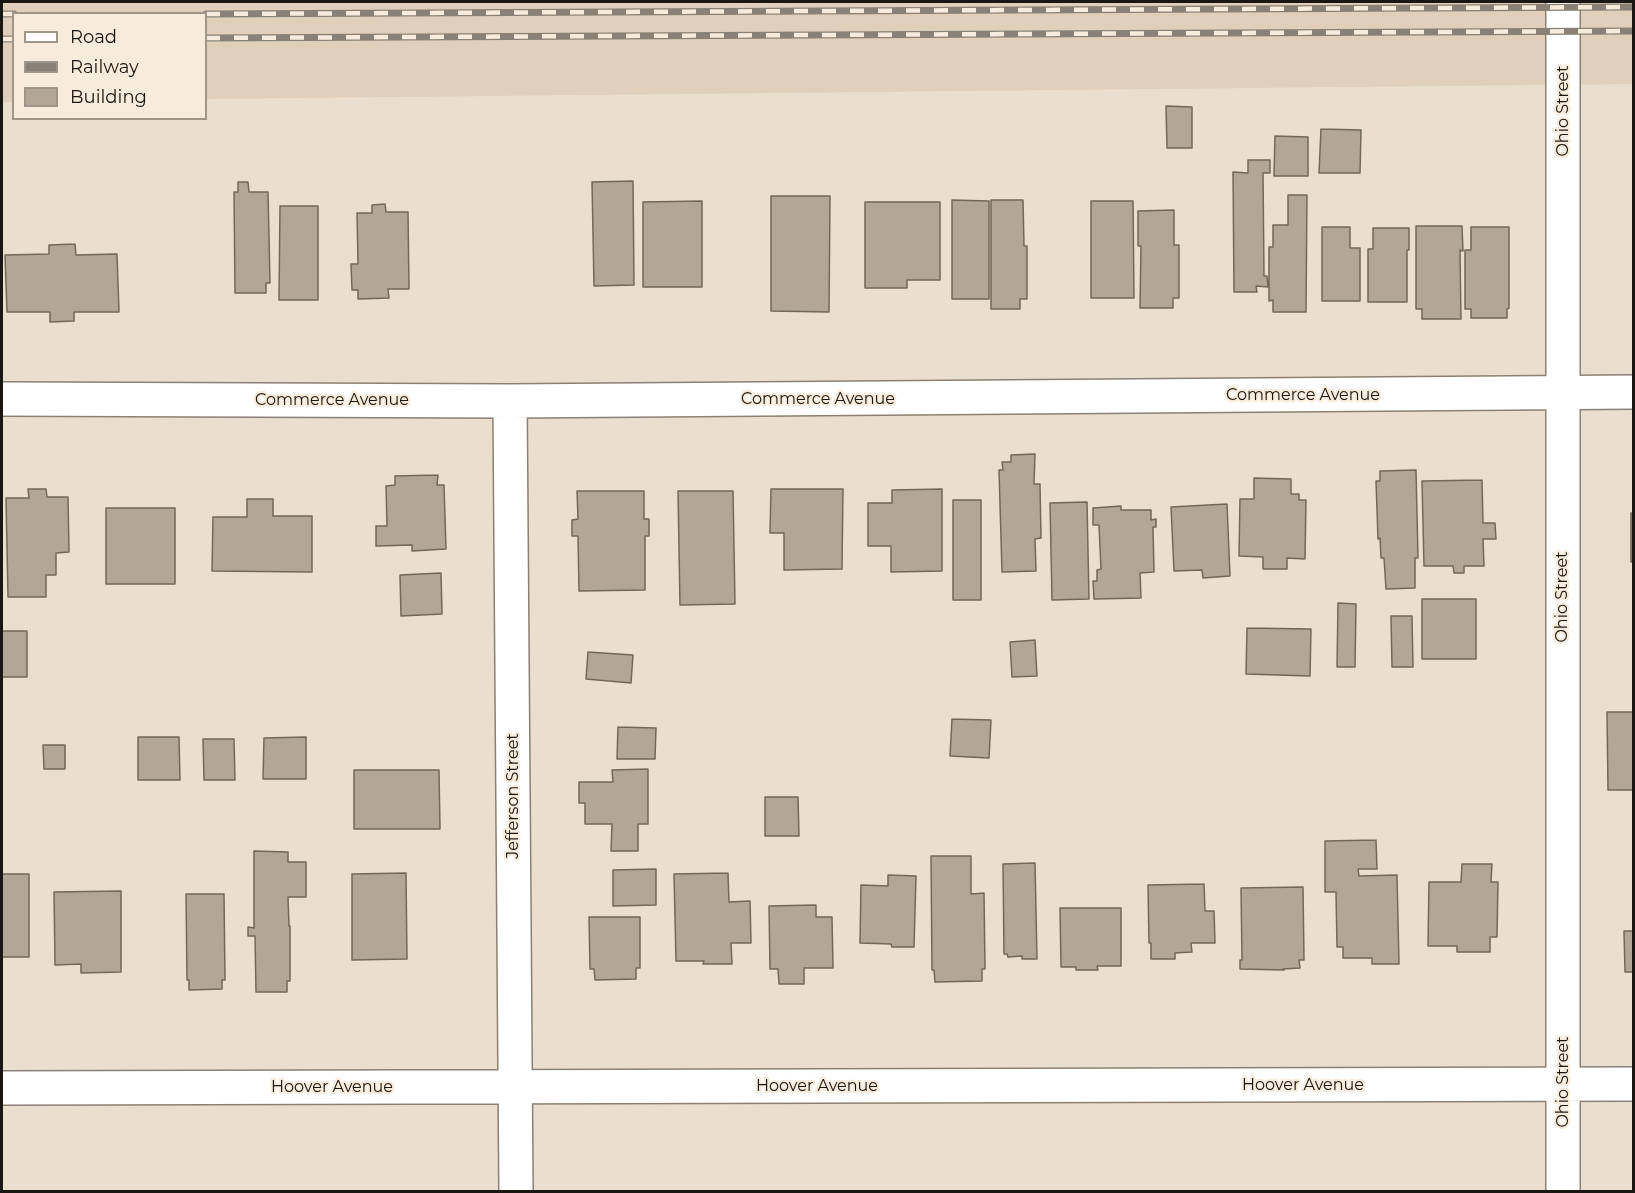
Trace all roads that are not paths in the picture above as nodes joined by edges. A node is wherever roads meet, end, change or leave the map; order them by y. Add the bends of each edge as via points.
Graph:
1 (1563, 2) edge
2 (1634, 392) edge
3 (1562, 393) junction
4 (2, 399) edge
5 (510, 401) junction
6 (1563, 1084) junction
7 (1634, 1084) edge
8 (516, 1087) junction
9 (2, 1088) edge
10 (516, 1191) edge
11 (1563, 1191) edge

1 - 3 street, Ohio Street
2 - 3 street, Commerce Avenue
3 - 5 street, Commerce Avenue
3 - 6 street, Ohio Street
4 - 5 street, Commerce Avenue
5 - 8 street, Jefferson Street
6 - 7 street, Hoover Avenue
6 - 8 street, Hoover Avenue
6 - 11 street, Ohio Street
8 - 9 street, Hoover Avenue
8 - 10 street, Jefferson Street

